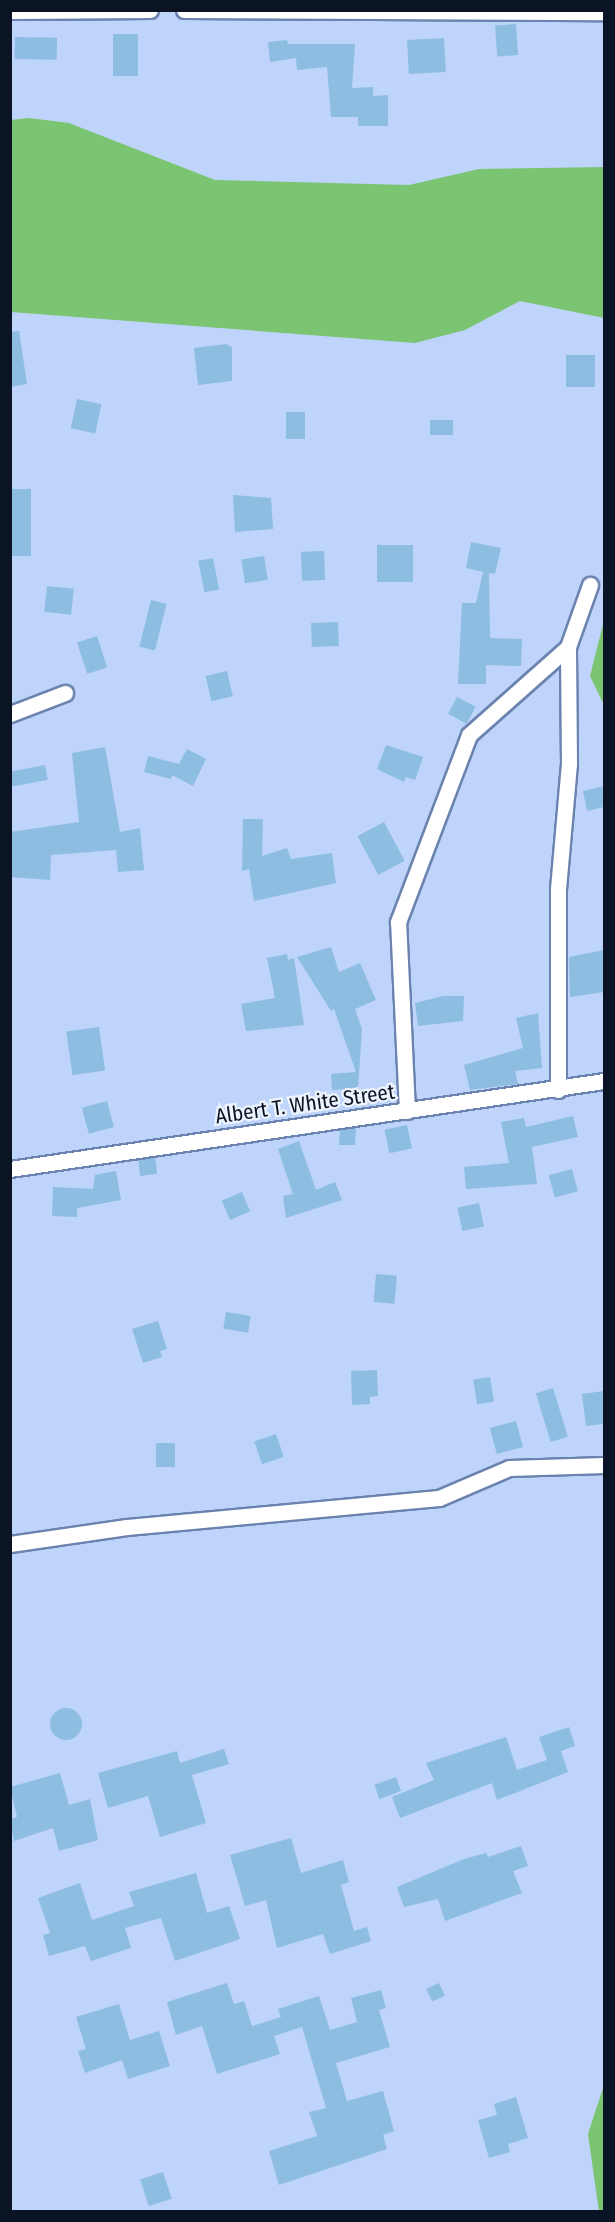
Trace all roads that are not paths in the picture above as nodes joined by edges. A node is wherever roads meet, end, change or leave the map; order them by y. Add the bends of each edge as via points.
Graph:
1 (150, 10) edge
2 (184, 10) edge
3 (10, 11) edge
4 (425, 12) edge
5 (604, 12) edge
6 (590, 585) dead end
7 (568, 647) junction
8 (65, 693) dead end
9 (10, 714) edge
10 (604, 1081) edge
11 (558, 1090) junction
12 (407, 1111) junction
13 (10, 1170) edge
14 (604, 1465) edge
15 (10, 1544) edge

1 - 3 street
2 - 4 street
4 - 5 street
6 - 7 street
7 - 11 street via 569,764 558,889
7 - 12 street via 469,735 398,922
8 - 9 street
10 - 11 street, Albert T. White Street
11 - 12 street, Albert T. White Street
12 - 13 street, Albert T. White Street
14 - 15 street via 509,1468 439,1498 127,1527

